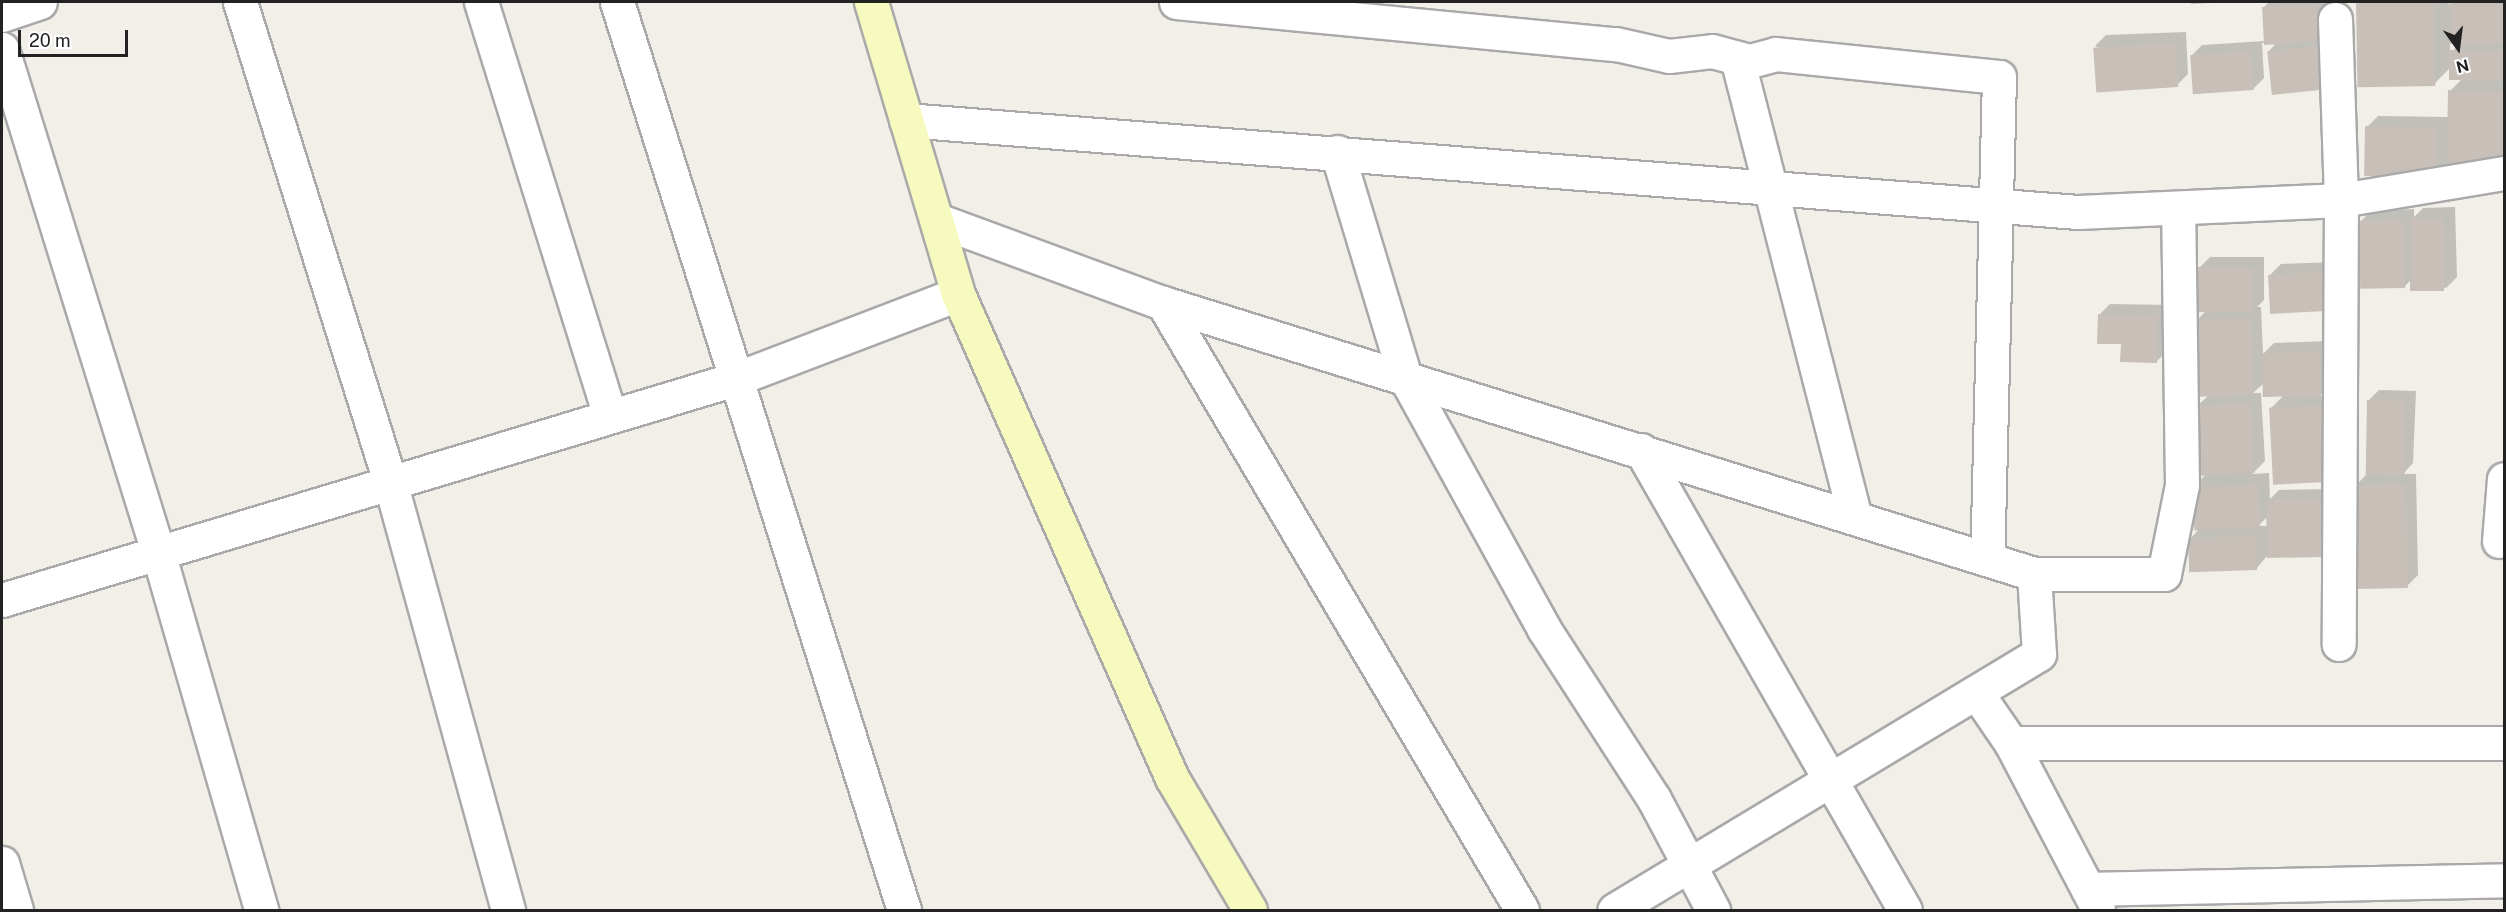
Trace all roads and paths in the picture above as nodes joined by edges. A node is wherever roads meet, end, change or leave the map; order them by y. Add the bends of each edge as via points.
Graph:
1 (40, 2) edge
2 (240, 2) edge
3 (481, 2) edge
4 (617, 2) edge
5 (871, 2) edge
6 (1176, 2) edge
7 (2, 15) edge
8 (2335, 19) dead end
9 (2, 49) edge
10 (1737, 58) junction
11 (906, 120) junction
12 (1337, 152) junction
13 (2505, 173) edge
14 (1769, 187) junction
15 (2341, 200) junction
16 (1993, 205) junction
17 (2178, 210) junction
18 (937, 220) junction
19 (958, 294) junction
20 (1163, 303) junction
21 (1405, 377) junction
22 (738, 378) junction
23 (610, 415) junction
24 (1641, 450) junction
25 (2505, 479) edge
26 (391, 484) junction
27 (1855, 518) junction
28 (2499, 540) dead end
29 (158, 552) junction
30 (1987, 559) junction
31 (2034, 574) junction
32 (2, 600) edge
33 (2339, 644) dead end
34 (1976, 692) junction
35 (2011, 743) junction
36 (2505, 743) edge
37 (1830, 780) junction
38 (2, 863) edge
39 (1688, 866) junction
40 (2505, 880) edge
41 (2093, 900) edge
42 (16, 910) edge
43 (261, 910) edge
44 (508, 910) edge
45 (904, 910) edge
46 (1250, 910) edge
47 (1522, 910) edge
48 (1614, 910) edge
49 (1713, 910) edge
50 (1905, 910) edge

1 - 7 street
2 - 26 street
3 - 23 street
4 - 22 street
5 - 11 street
6 - 10 street via 1617,44 1669,56 1712,51
8 - 15 street
9 - 29 street
10 - 14 street
10 - 16 street via 1750,61 1776,54 1999,77
11 - 12 street
11 - 18 street
12 - 14 street
12 - 21 street
13 - 15 street
14 - 16 street
14 - 27 street
15 - 17 street
15 - 33 street
16 - 17 street via 2078,212
16 - 30 street
17 - 31 street via 2182,485 2164,574
18 - 19 street
18 - 20 street
19 - 22 street
19 - 46 street via 1172,778
20 - 21 street
20 - 47 street
21 - 24 street
21 - 39 street via 1544,629 1654,799
22 - 23 street
22 - 45 street
23 - 26 street
24 - 27 street
24 - 37 street
25 - 28 street
26 - 29 street
26 - 44 street
27 - 30 street
29 - 32 street
29 - 43 street
30 - 31 street
31 - 34 street via 2039,654
34 - 35 street
34 - 37 street
35 - 36 street
35 - 41 street
37 - 39 street
37 - 50 street
38 - 42 street
39 - 48 street
39 - 49 street
40 - 41 street

